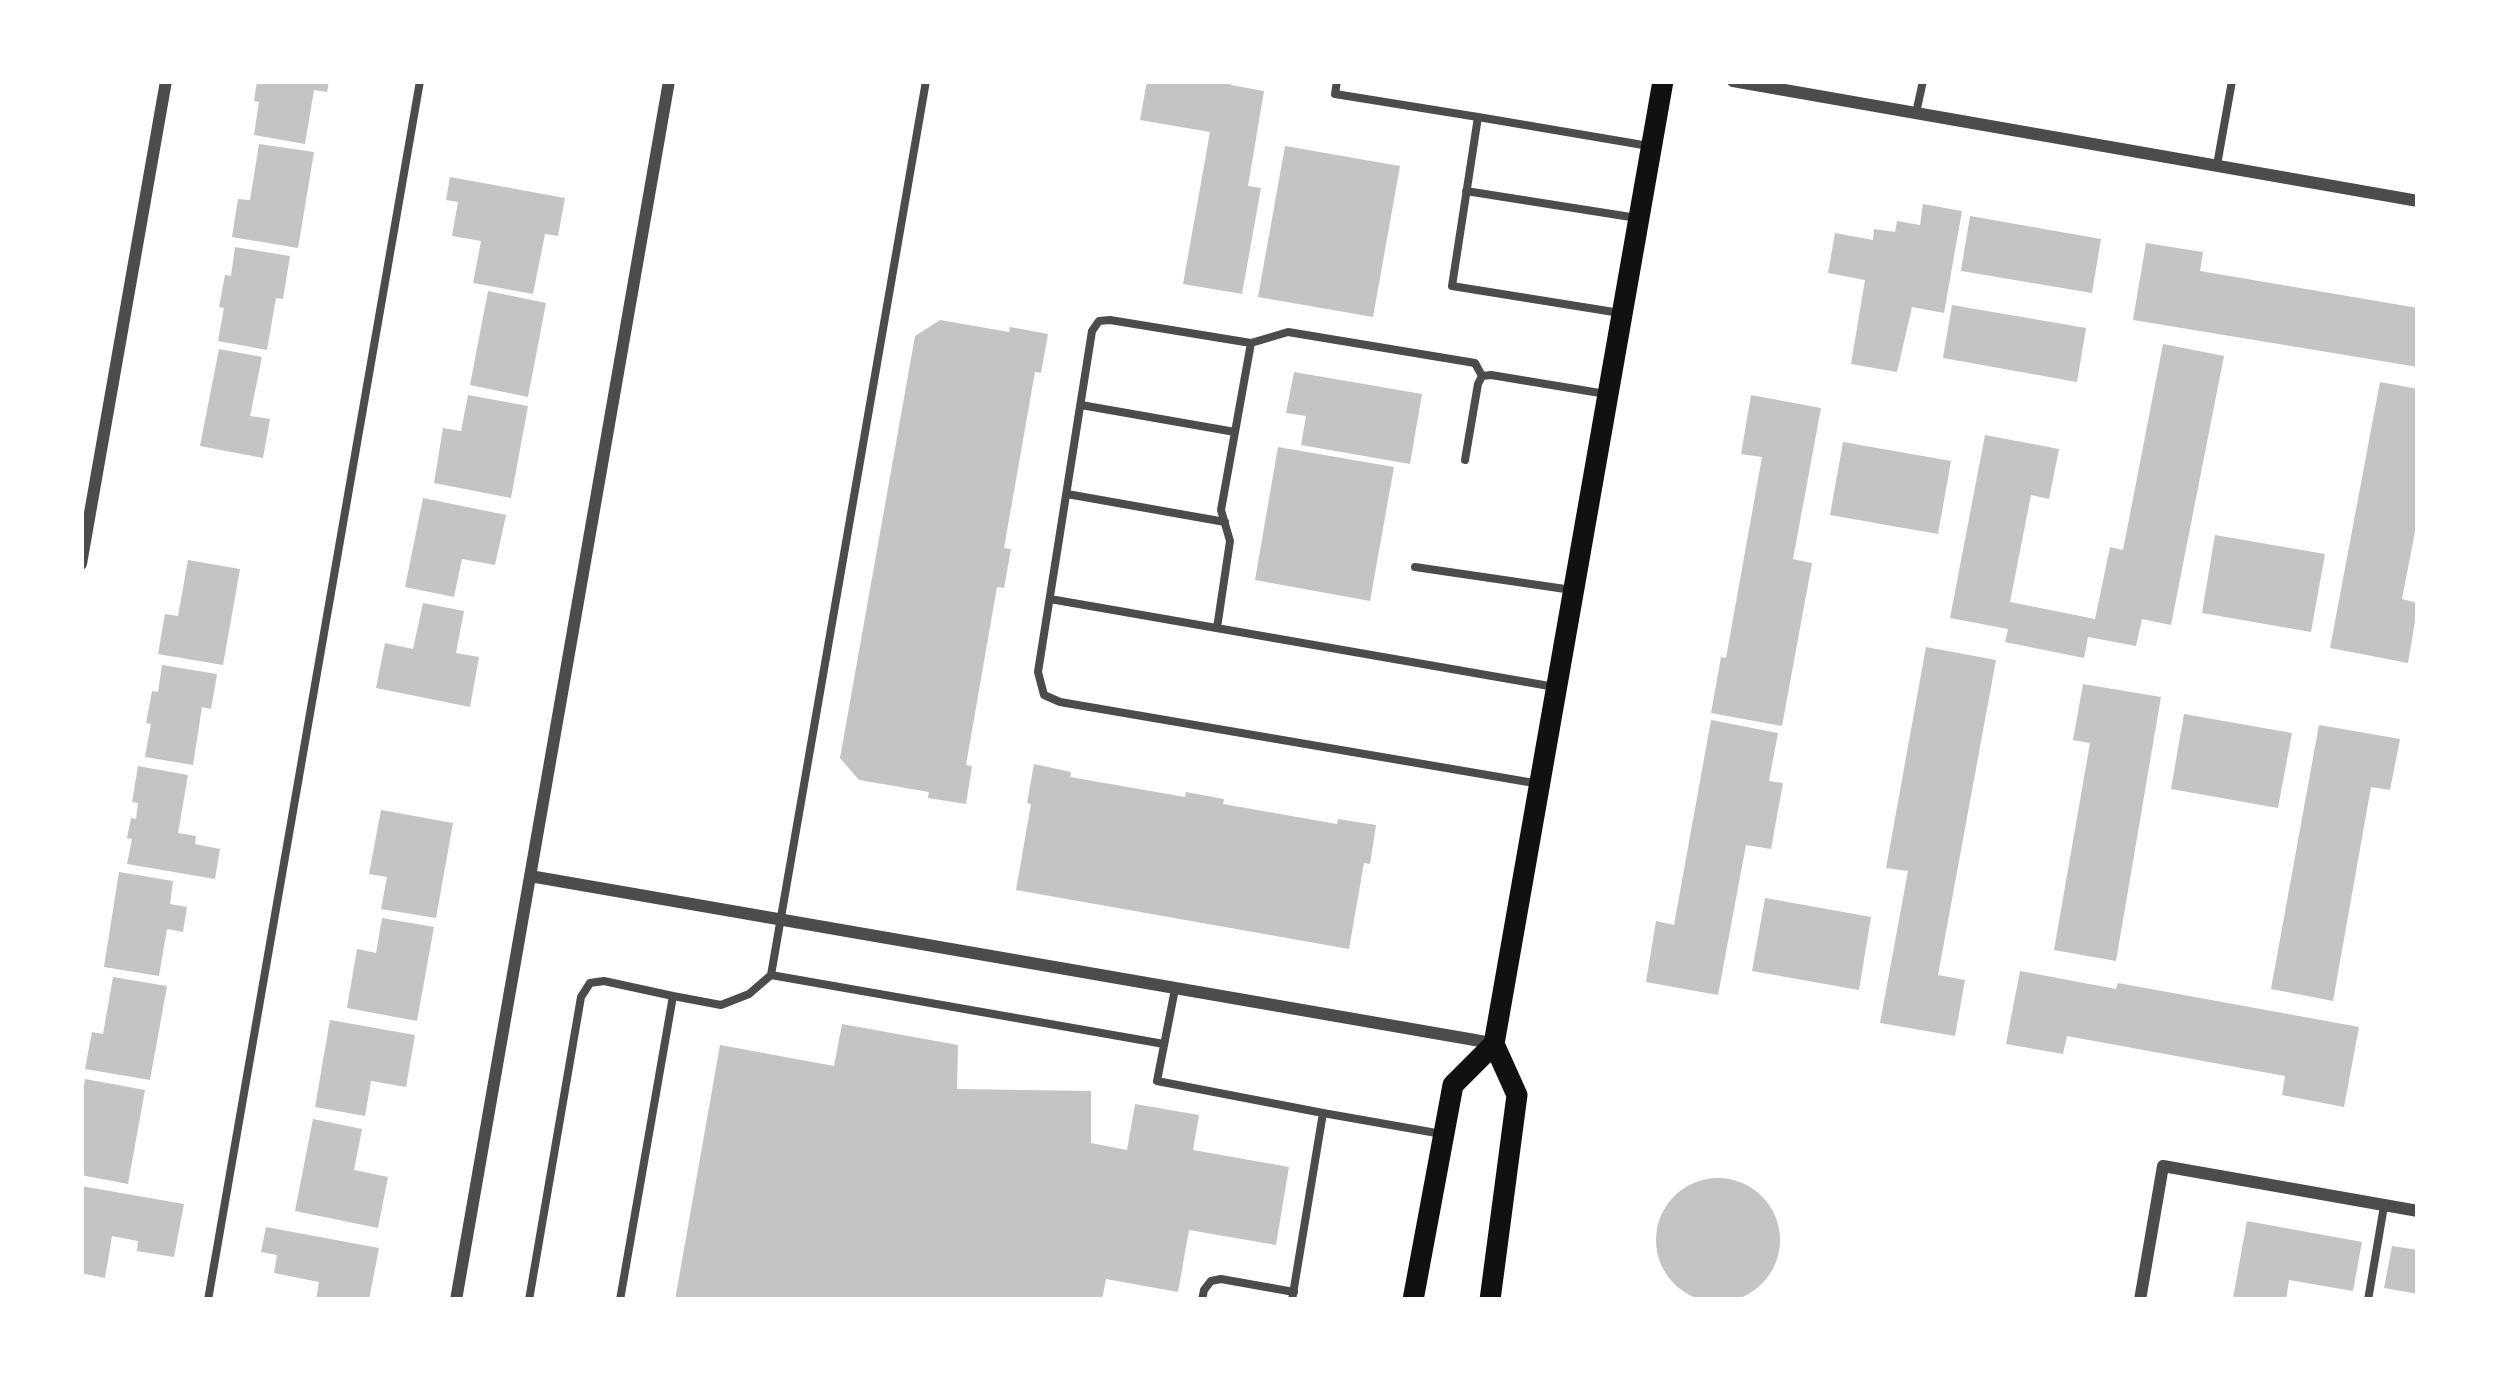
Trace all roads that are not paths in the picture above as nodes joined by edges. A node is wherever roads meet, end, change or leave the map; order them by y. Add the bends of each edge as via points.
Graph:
1 (166, 81) edge
2 (420, 81) edge
3 (669, 81) edge
4 (926, 81) edge
5 (1337, 81) edge
6 (1663, 81) edge
7 (1733, 81) edge
8 (1923, 81) edge
9 (2232, 81) edge
10 (1916, 113) junction
11 (1478, 118) junction
12 (1652, 146) junction
13 (2217, 166) junction
14 (1466, 191) junction
15 (2418, 201) edge
16 (1639, 218) junction
17 (1622, 314) junction
18 (1251, 343) junction
19 (1483, 376) junction
20 (1608, 394) junction
21 (1081, 405) junction
22 (1235, 432) junction
23 (1465, 460) dead end
24 (1066, 494) junction
25 (1225, 522) junction
26 (81, 564) edge
27 (1415, 567) dead end
28 (1573, 590) junction
29 (1050, 599) junction
30 (1217, 628) junction
31 (1556, 688) junction
32 (1539, 784) junction
33 (530, 876) junction
34 (780, 919) junction
35 (770, 975) junction
36 (1175, 988) junction
37 (673, 996) junction
38 (1494, 1044) junction
39 (1164, 1045) junction
40 (1323, 1113) junction
41 (1444, 1134) junction
42 (2385, 1205) junction
43 (2418, 1211) edge
44 (1293, 1296) edge
45 (208, 1300) edge
46 (456, 1300) edge
47 (529, 1300) edge
48 (620, 1300) edge
49 (1202, 1300) edge
50 (1413, 1300) edge
51 (1490, 1300) edge
52 (2140, 1300) edge
53 (2368, 1300) edge

1 - 26 street
2 - 45 lane
3 - 33 street
4 - 34 lane
5 - 11 lane via 1335,94
6 - 12 main road
7 - 10 street
8 - 10 lane
9 - 13 lane
10 - 13 street
11 - 12 lane
11 - 14 lane
12 - 16 main road
13 - 15 street
14 - 16 lane
14 - 17 lane via 1452,286
16 - 17 main road
17 - 20 main road
18 - 19 lane via 1288,332 1475,363
18 - 21 lane via 1099,322
18 - 22 lane
19 - 20 lane
19 - 23 lane
20 - 28 main road
21 - 22 lane
21 - 24 lane
22 - 25 lane
24 - 25 lane
24 - 29 lane
25 - 30 lane via 1230,541
27 - 28 lane
28 - 31 main road
29 - 30 lane
29 - 32 lane via 1038,672 1044,695 1060,702
30 - 31 lane
31 - 32 main road
32 - 38 main road
33 - 34 street
33 - 46 street
34 - 35 lane
34 - 36 street
35 - 37 lane via 721,1005
35 - 39 lane
36 - 38 street
36 - 39 lane
37 - 47 lane via 604,981 590,983 581,997
37 - 48 lane
38 - 41 main road via 1453,1084
38 - 51 main road via 1517,1095
39 - 40 lane via 1157,1081
40 - 41 lane
40 - 44 lane
41 - 50 main road
42 - 43 street
42 - 52 street via 2163,1166
42 - 53 lane
44 - 49 lane via 1221,1279 1211,1281

